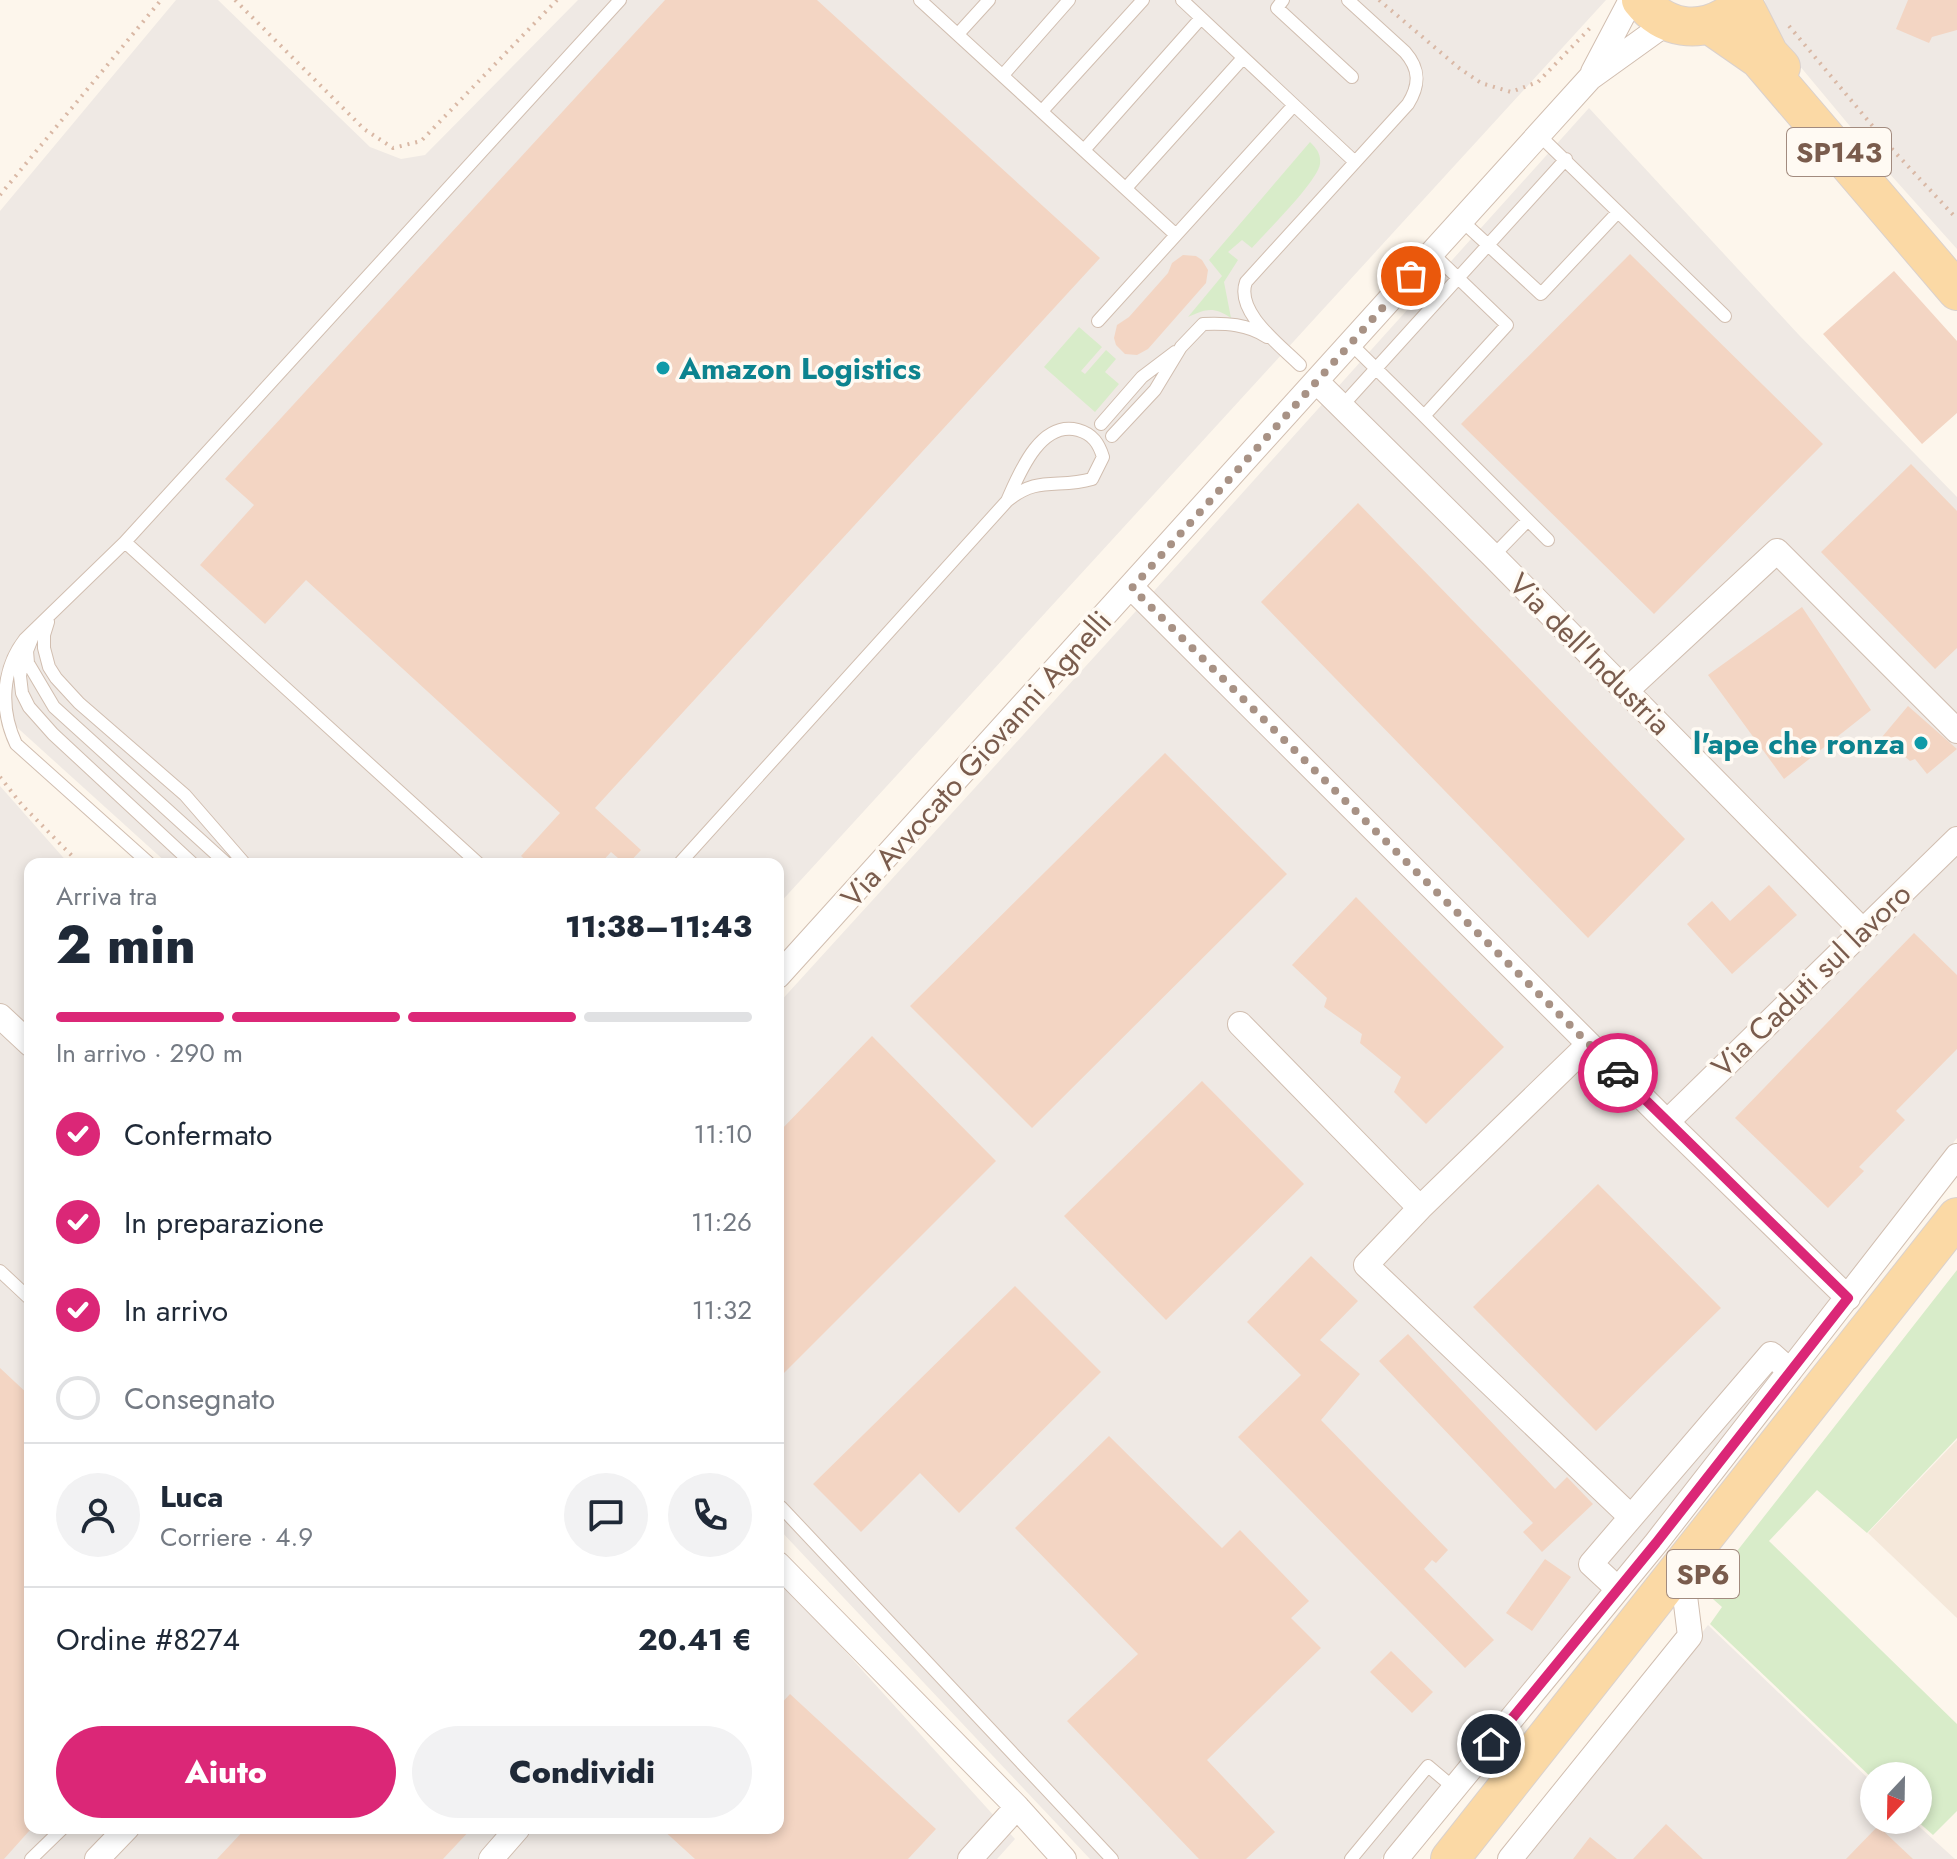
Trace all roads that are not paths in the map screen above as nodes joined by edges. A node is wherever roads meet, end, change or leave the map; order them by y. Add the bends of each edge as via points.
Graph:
1 (620, 0) edge
2 (920, 0) edge
3 (989, 0) edge
4 (1069, 0) edge
5 (1143, 0) edge
6 (1182, 0) edge
7 (1348, 0) edge
8 (1631, 0) edge
9 (1743, 1) edge
10 (1276, 3) edge
11 (1654, 11) edge
12 (1201, 18) junction
13 (1710, 25) junction
14 (958, 34) junction
15 (1243, 58) junction
16 (1003, 75) junction
17 (1352, 77) dead end
18 (1590, 78) junction
19 (1294, 105) junction
20 (1042, 111) junction
21 (1539, 135) junction
22 (1084, 150) junction
23 (1566, 159) junction
24 (1355, 162) junction
25 (1126, 188) junction
26 (1618, 212) junction
27 (1461, 220) junction
28 (1176, 235) junction
29 (1486, 245) junction
30 (1432, 253) junction
31 (1957, 272) edge
32 (1457, 278) junction
33 (1957, 291) edge
34 (1725, 316) dead end
35 (1098, 321) dead end
36 (1351, 344) junction
37 (1181, 347) junction
38 (1284, 349) junction
39 (1376, 368) junction
40 (1308, 373) junction
41 (1342, 406) junction
42 (1424, 416) junction
43 (1101, 424) dead end
44 (1112, 436) dead end
45 (1007, 501) junction
46 (1527, 521) junction
47 (1548, 540) dead end
48 (125, 542) junction
49 (1493, 556) junction
50 (1132, 588) junction
51 (53, 614) junction
52 (34, 635) junction
53 (1626, 691) junction
54 (1957, 731) edge
55 (1957, 839) edge
56 (143, 858) edge
57 (187, 858) edge
58 (220, 858) edge
59 (240, 858) edge
60 (472, 858) edge
61 (684, 858) edge
62 (1861, 929) junction
63 (784, 969) edge
64 (0, 1016) edge
65 (1240, 1024) dead end
66 (24, 1038) edge
67 (1589, 1044) junction
68 (1667, 1122) junction
69 (1957, 1156) edge
70 (1420, 1208) junction
71 (1957, 1217) edge
72 (1957, 1254) edge
73 (0, 1271) edge
74 (24, 1293) edge
75 (1848, 1298) junction
76 (1790, 1371) junction
77 (784, 1510) edge
78 (1631, 1517) junction
79 (784, 1570) edge
80 (1618, 1589) junction
81 (1685, 1596) junction
82 (1454, 1788) junction
83 (1017, 1807) junction
84 (57, 1834) edge
85 (121, 1834) edge
86 (513, 1834) edge
87 (31, 1859) edge
88 (97, 1859) edge
89 (491, 1859) edge
90 (970, 1859) edge
91 (1064, 1859) edge
92 (1112, 1859) edge
93 (1351, 1859) edge
94 (1396, 1859) edge
95 (1450, 1859) edge
96 (1479, 1859) edge
97 (1510, 1859) edge

1 - 48 lane
2 - 14 lane
3 - 14 lane
4 - 16 lane
5 - 20 lane
6 - 12 lane
7 - 24 lane via 1412,60 1418,83 1408,104
8 - 18 street, Via Avvocato Giovanni Agnelli
9 - 13 main road
9 - 31 main road, SP143 via 1769,54
10 - 17 lane
11 - 13 main road via 1696,27
11 - 18 street, Via Avvocato Giovanni Agnelli
12 - 15 lane
12 - 22 lane
13 - 33 main road, SP143 via 1759,59
14 - 16 lane
15 - 19 lane
15 - 25 lane
16 - 20 lane
18 - 21 street, Via Avvocato Giovanni Agnelli
19 - 24 lane
19 - 28 lane
20 - 22 lane
21 - 23 lane
21 - 27 street, Via Avvocato Giovanni Agnelli
22 - 25 lane
23 - 26 lane
23 - 29 lane
24 - 38 lane via 1244,287 1251,315
25 - 28 lane
26 - 29 lane via 1541,294
26 - 34 lane
27 - 29 lane
27 - 30 street, Via Avvocato Giovanni Agnelli
28 - 35 lane
29 - 32 lane
30 - 32 lane
30 - 36 street, Via Avvocato Giovanni Agnelli
32 - 39 lane
32 - 42 lane via 1507,325
36 - 39 lane
36 - 40 street, Via Avvocato Giovanni Agnelli
37 - 38 lane via 1203,324 1228,323 1257,330
37 - 43 lane via 1142,377
37 - 44 lane via 1155,390
38 - 40 lane
39 - 41 lane
39 - 42 lane
40 - 41 street, Via dell'Industria
40 - 50 street, Via Avvocato Giovanni Agnelli
41 - 49 street, Via dell'Industria
42 - 46 lane
45 - 45 lane via 1038,484 1092,479 1103,457 1099,446 1079,430 1052,433 1022,469
45 - 61 lane
46 - 47 lane
46 - 49 lane
48 - 51 lane
48 - 60 lane
49 - 53 street, Via dell'Industria
50 - 63 street, Via Avvocato Giovanni Agnelli
50 - 67 street
51 - 52 lane
51 - 59 lane via 43,640 56,678 185,795
52 - 56 lane via 21,644 7,670 1,708 9,734
52 - 57 lane via 20,676 29,707
52 - 58 lane via 28,663 54,707
53 - 54 street via 1777,551
53 - 62 street, Via dell'Industria
55 - 62 street, Via Caduti sul lavoro
62 - 68 street, Via Caduti sul lavoro
64 - 66 street
65 - 70 street
67 - 68 street
67 - 70 street
68 - 75 street
69 - 75 street
70 - 78 street via 1366,1265
71 - 95 main road, SP6
72 - 81 main road, SP6
73 - 74 lane
75 - 76 street
76 - 78 street via 1771,1354
76 - 80 street
77 - 92 lane
78 - 80 street via 1591,1564
79 - 83 street
80 - 82 street
81 - 96 main road, SP6
81 - 97 street via 1690,1636
82 - 93 lane via 1428,1766
82 - 94 street
83 - 90 street
83 - 91 street
84 - 87 lane
85 - 88 street
86 - 89 street

